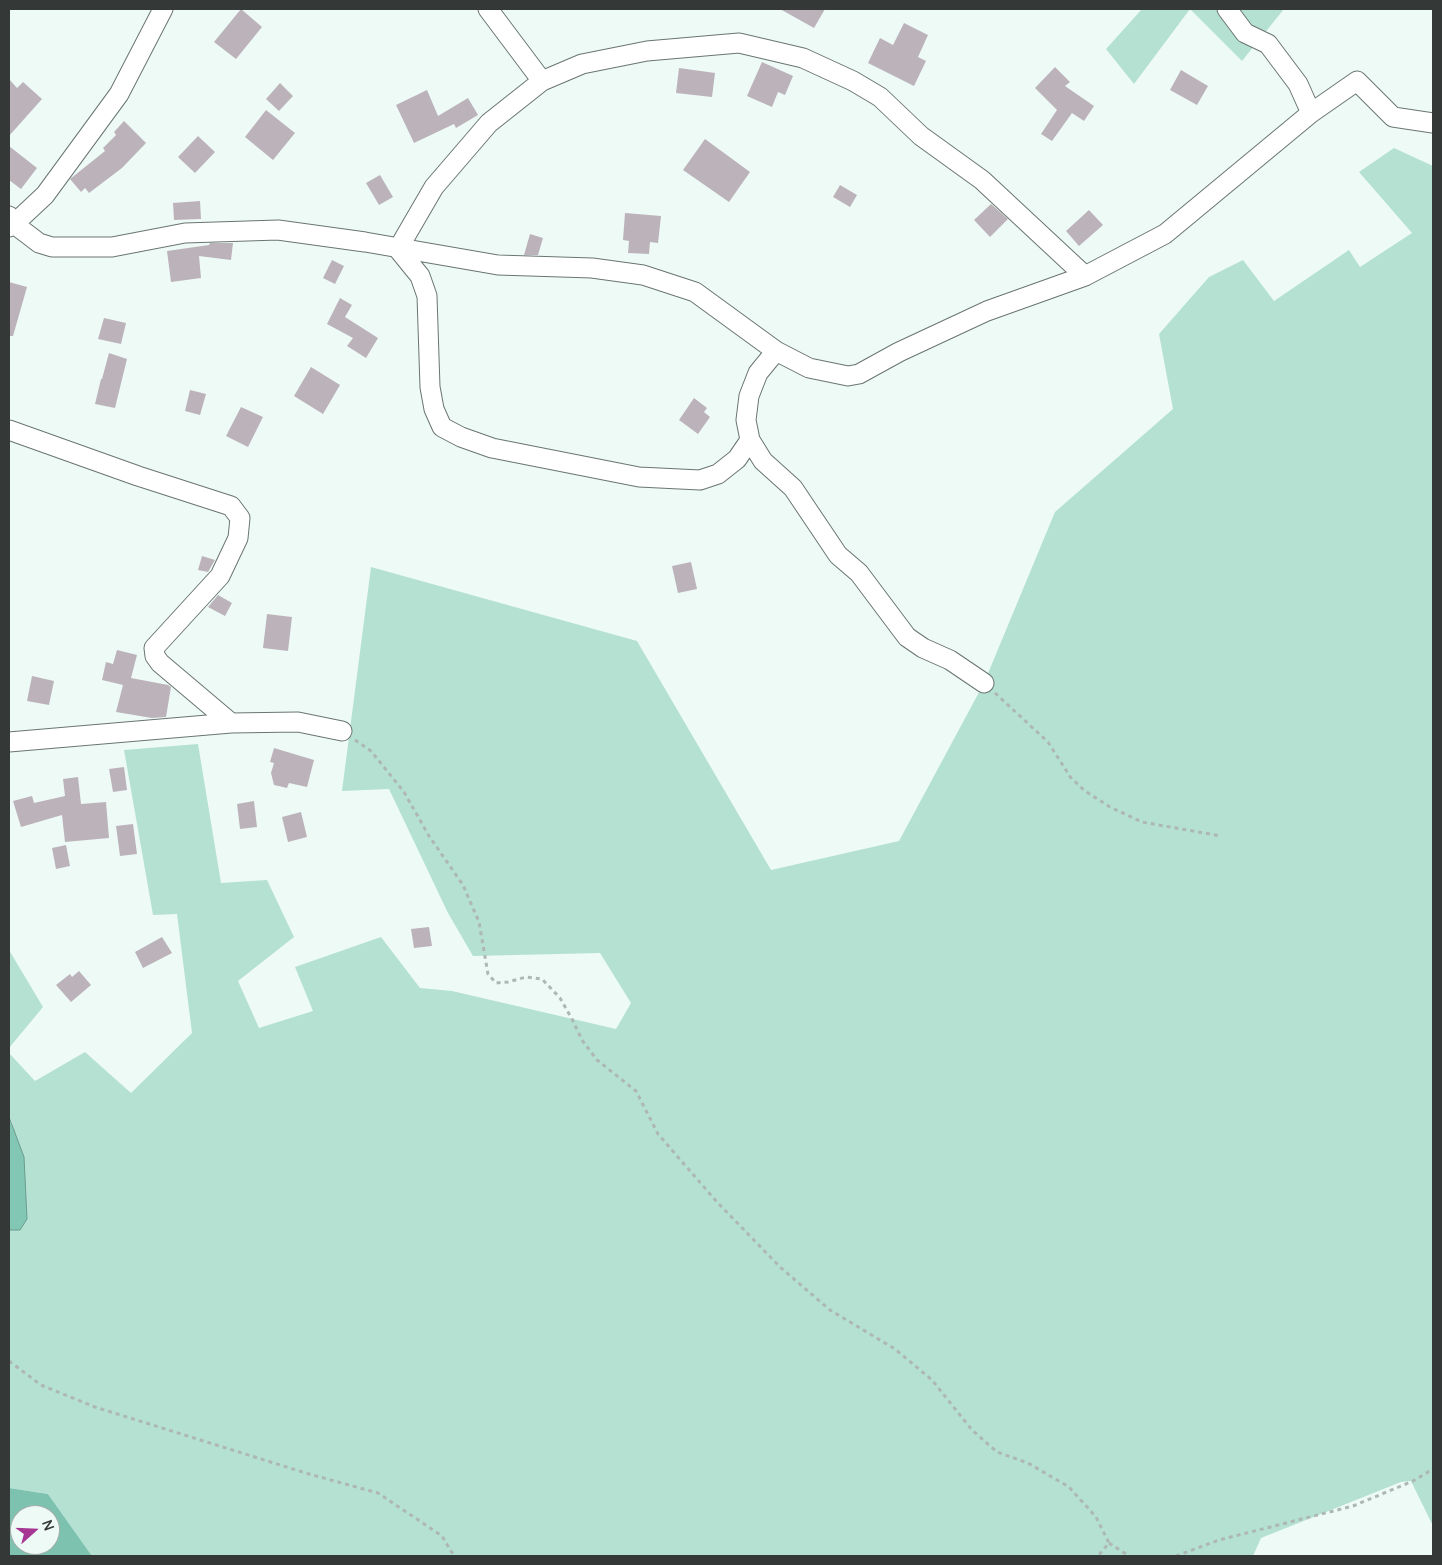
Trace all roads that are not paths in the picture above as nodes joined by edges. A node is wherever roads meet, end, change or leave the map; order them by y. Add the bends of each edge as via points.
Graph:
1 (163, 9) edge
2 (488, 9) edge
3 (1227, 9) edge
4 (542, 81) junction
5 (1311, 113) junction
6 (1433, 123) edge
7 (11, 222) edge
8 (398, 249) junction
9 (1085, 276) junction
10 (776, 351) junction
11 (9, 430) edge
12 (750, 440) junction
13 (984, 683) road end
14 (231, 723) junction
15 (342, 731) road end
16 (9, 742) edge

1 - 7 street via 119,94 45,195
2 - 4 street
3 - 5 street via 1245,32 1268,44 1298,84
4 - 8 street via 489,123 434,187
4 - 9 street via 582,64 647,51 739,43 803,58 880,97 921,136 982,180
5 - 6 street via 1357,81 1393,117
5 - 9 street via 1164,234
7 - 8 street via 40,243 52,247 112,247 185,233 278,230
8 - 10 street via 498,265 592,268 643,275 695,292
8 - 12 street via 420,276 427,296 430,387 442,427 492,448 640,477 700,480 718,474 731,464
9 - 10 street via 987,311 859,374 848,376 808,368
10 - 12 street via 758,373 749,396 746,420
11 - 14 street via 231,506 240,518 238,538 220,576 154,648 160,663
12 - 13 street via 763,461 793,488 838,555 859,573 907,636
14 - 15 street via 298,722
14 - 16 street

